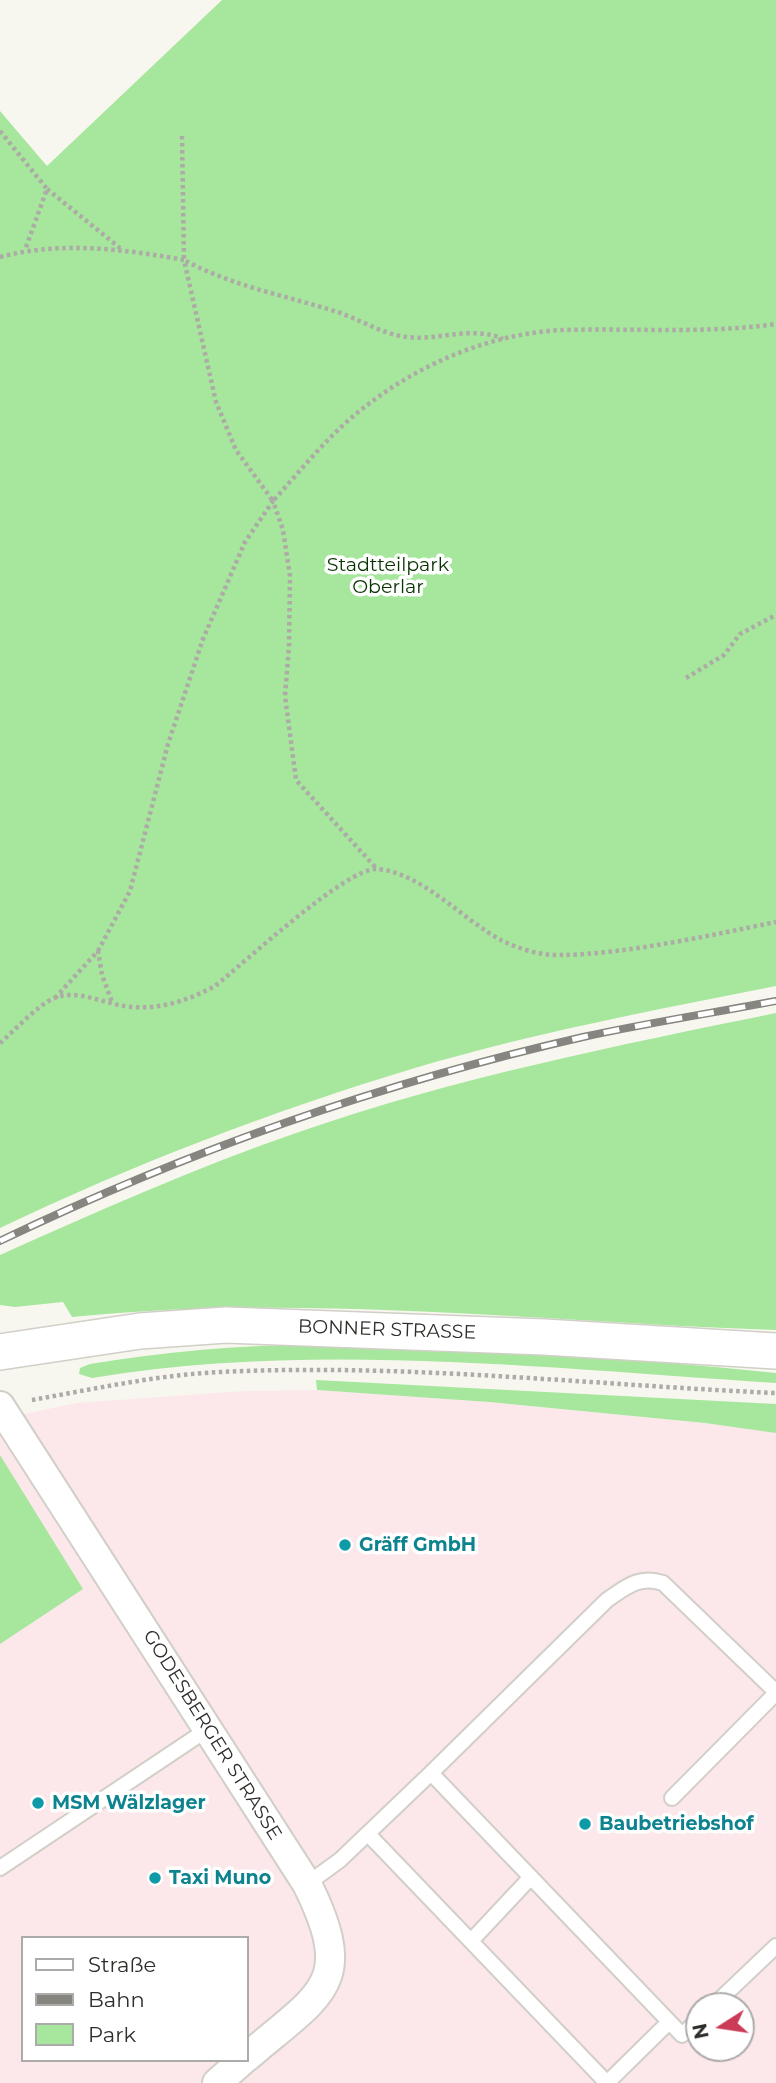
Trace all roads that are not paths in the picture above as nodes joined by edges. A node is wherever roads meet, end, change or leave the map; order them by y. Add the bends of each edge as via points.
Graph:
1 (776, 1351) edge
2 (0, 1352) edge
3 (0, 1406) edge
4 (776, 1693) edge
5 (208, 1729) junction
6 (431, 1773) junction
7 (672, 1798) dead end
8 (368, 1834) junction
9 (0, 1868) edge
10 (530, 1877) junction
11 (307, 1884) junction
12 (471, 1941) junction
13 (776, 1945) edge
14 (727, 1992) edge
15 (669, 2022) junction
16 (685, 2032) edge
17 (248, 2056) edge
18 (242, 2062) edge
19 (217, 2083) edge
20 (607, 2083) edge

1 - 2 street, BONNER STRASSE via 226,1325 139,1331
3 - 5 street, GODESBERGER STRASSE
4 - 6 lane via 663,1583 651,1579 632,1582 607,1600
4 - 7 lane
5 - 9 lane
5 - 11 street, GODESBERGER STRASSE
6 - 8 lane
6 - 10 lane
8 - 11 lane
8 - 12 lane
10 - 12 lane
10 - 15 lane
11 - 17 street, GODESBERGER STRASSE via 323,1914 332,1947 327,1981 313,2000
12 - 20 lane
13 - 14 lane
15 - 16 lane via 682,2035
15 - 20 lane
18 - 19 street, GODESBERGER STRASSE

